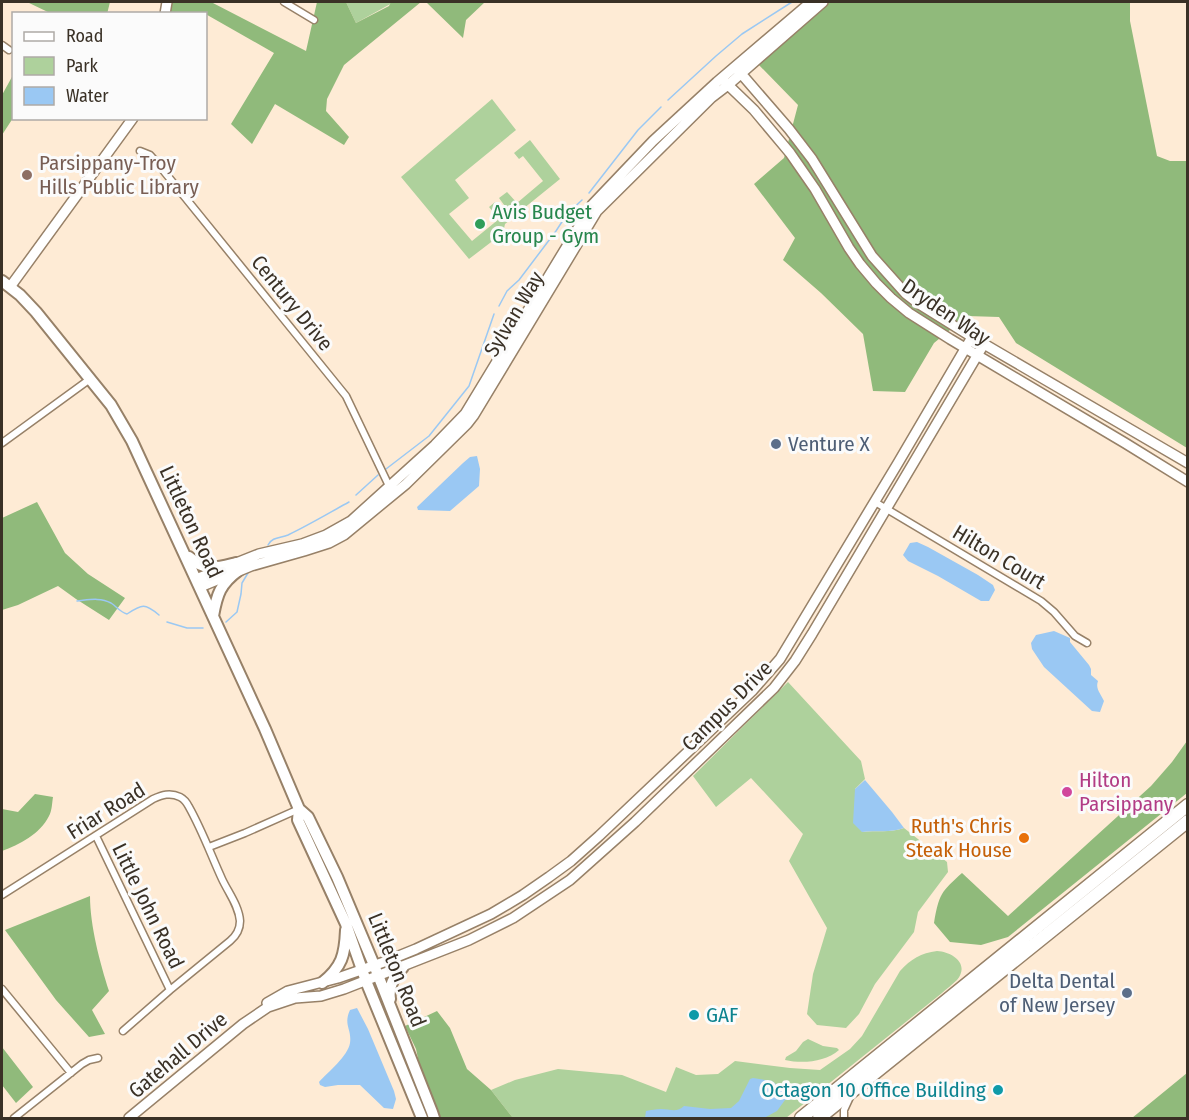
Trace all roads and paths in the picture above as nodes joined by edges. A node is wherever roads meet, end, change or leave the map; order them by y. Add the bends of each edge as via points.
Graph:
1 (284, 2) edge
2 (811, 2) edge
3 (822, 2) edge
4 (314, 20) dead end
5 (2, 45) edge
6 (9, 50) dead end
7 (738, 70) junction
8 (725, 81) junction
9 (131, 120) edge
10 (141, 151) dead end
11 (6, 284) edge
12 (972, 337) junction
13 (984, 344) junction
14 (966, 348) junction
15 (977, 355) junction
16 (90, 379) junction
17 (2, 443) edge
18 (1188, 463) edge
19 (1188, 482) edge
20 (391, 490) junction
21 (875, 502) junction
22 (886, 509) junction
23 (184, 552) junction
24 (237, 567) junction
25 (198, 583) junction
26 (213, 617) junction
27 (1087, 643) dead end
28 (1188, 805) edge
29 (299, 808) junction
30 (1188, 821) edge
31 (96, 836) junction
32 (209, 847) junction
33 (2, 896) edge
34 (346, 924) junction
35 (374, 965) junction
36 (403, 967) junction
37 (362, 969) junction
38 (378, 976) junction
39 (366, 981) junction
40 (322, 983) junction
41 (2, 989) edge
42 (170, 990) junction
43 (392, 1011) junction
44 (249, 1019) junction
45 (123, 1031) dead end
46 (98, 1058) dead end
47 (71, 1072) junction
48 (854, 1091) junction
49 (15, 1119) edge
50 (129, 1119) edge
51 (422, 1119) edge
52 (434, 1119) edge
53 (801, 1119) edge
54 (819, 1119) edge
55 (844, 1119) edge

1 - 4 street
2 - 7 street, Sylvan Way
3 - 7 street, Sylvan Way
5 - 6 street
7 - 8 street, Sylvan Way
7 - 12 street, Dryden Way via 812,159 883,270 919,304
8 - 14 street, Dryden Way via 789,153 876,283 909,313
8 - 20 street, Sylvan Way via 680,122 597,211 474,415 406,484
9 - 11 street
10 - 20 street, Century Drive via 158,164 337,384 353,408
11 - 16 main road, Littleton Road via 36,312
12 - 13 street, Dryden Way
12 - 14 street, Campus Drive
13 - 15 street, Campus Drive
13 - 18 street, Dryden Way
14 - 15 street, Dryden Way
14 - 21 street, Campus Drive
15 - 19 street, Dryden Way
15 - 22 street, Campus Drive
16 - 17 street
16 - 23 main road, Littleton Road via 132,441
20 - 24 street, Sylvan Way via 359,524 329,543
21 - 22 street, Hilton Court
21 - 35 street, Campus Drive via 768,675 599,836 549,877 490,914
22 - 27 street, Hilton Court via 1041,601
22 - 36 street, Campus Drive via 782,678 635,822 570,880 522,912 476,937
23 - 24 main road via 206,568
23 - 25 main road, Littleton Road
24 - 25 street, Sylvan Way
24 - 26 main road via 221,587
25 - 26 main road, Littleton Road
26 - 29 main road, Littleton Road
28 - 53 highway
29 - 32 street
29 - 34 main road, Littleton Road via 298,820
29 - 35 main road, Littleton Road via 308,817 337,877
30 - 48 highway
31 - 32 street, Friar Road via 153,799 172,794 188,805
31 - 33 street, Friar Road
31 - 42 street, Little John Road
32 - 42 street, Friar Road via 238,912 239,928 236,936
34 - 37 main road, Littleton Road
34 - 40 main road via 342,959
35 - 37 street, Gatehall Drive
35 - 38 main road, Littleton Road
36 - 38 street, Campus Drive
36 - 43 main road via 391,984
37 - 39 main road, Littleton Road
37 - 40 street, Gatehall Drive
38 - 39 street, Gatehall Drive
38 - 43 main road, Littleton Road
39 - 44 street, Gatehall Drive via 333,993 282,1001
39 - 51 main road, Littleton Road
40 - 44 street, Gatehall Drive via 280,994
41 - 47 street
42 - 45 street
43 - 52 main road, Littleton Road
44 - 50 street, Gatehall Drive
46 - 47 street
47 - 49 street
48 - 54 highway
48 - 55 street via 844,1110

